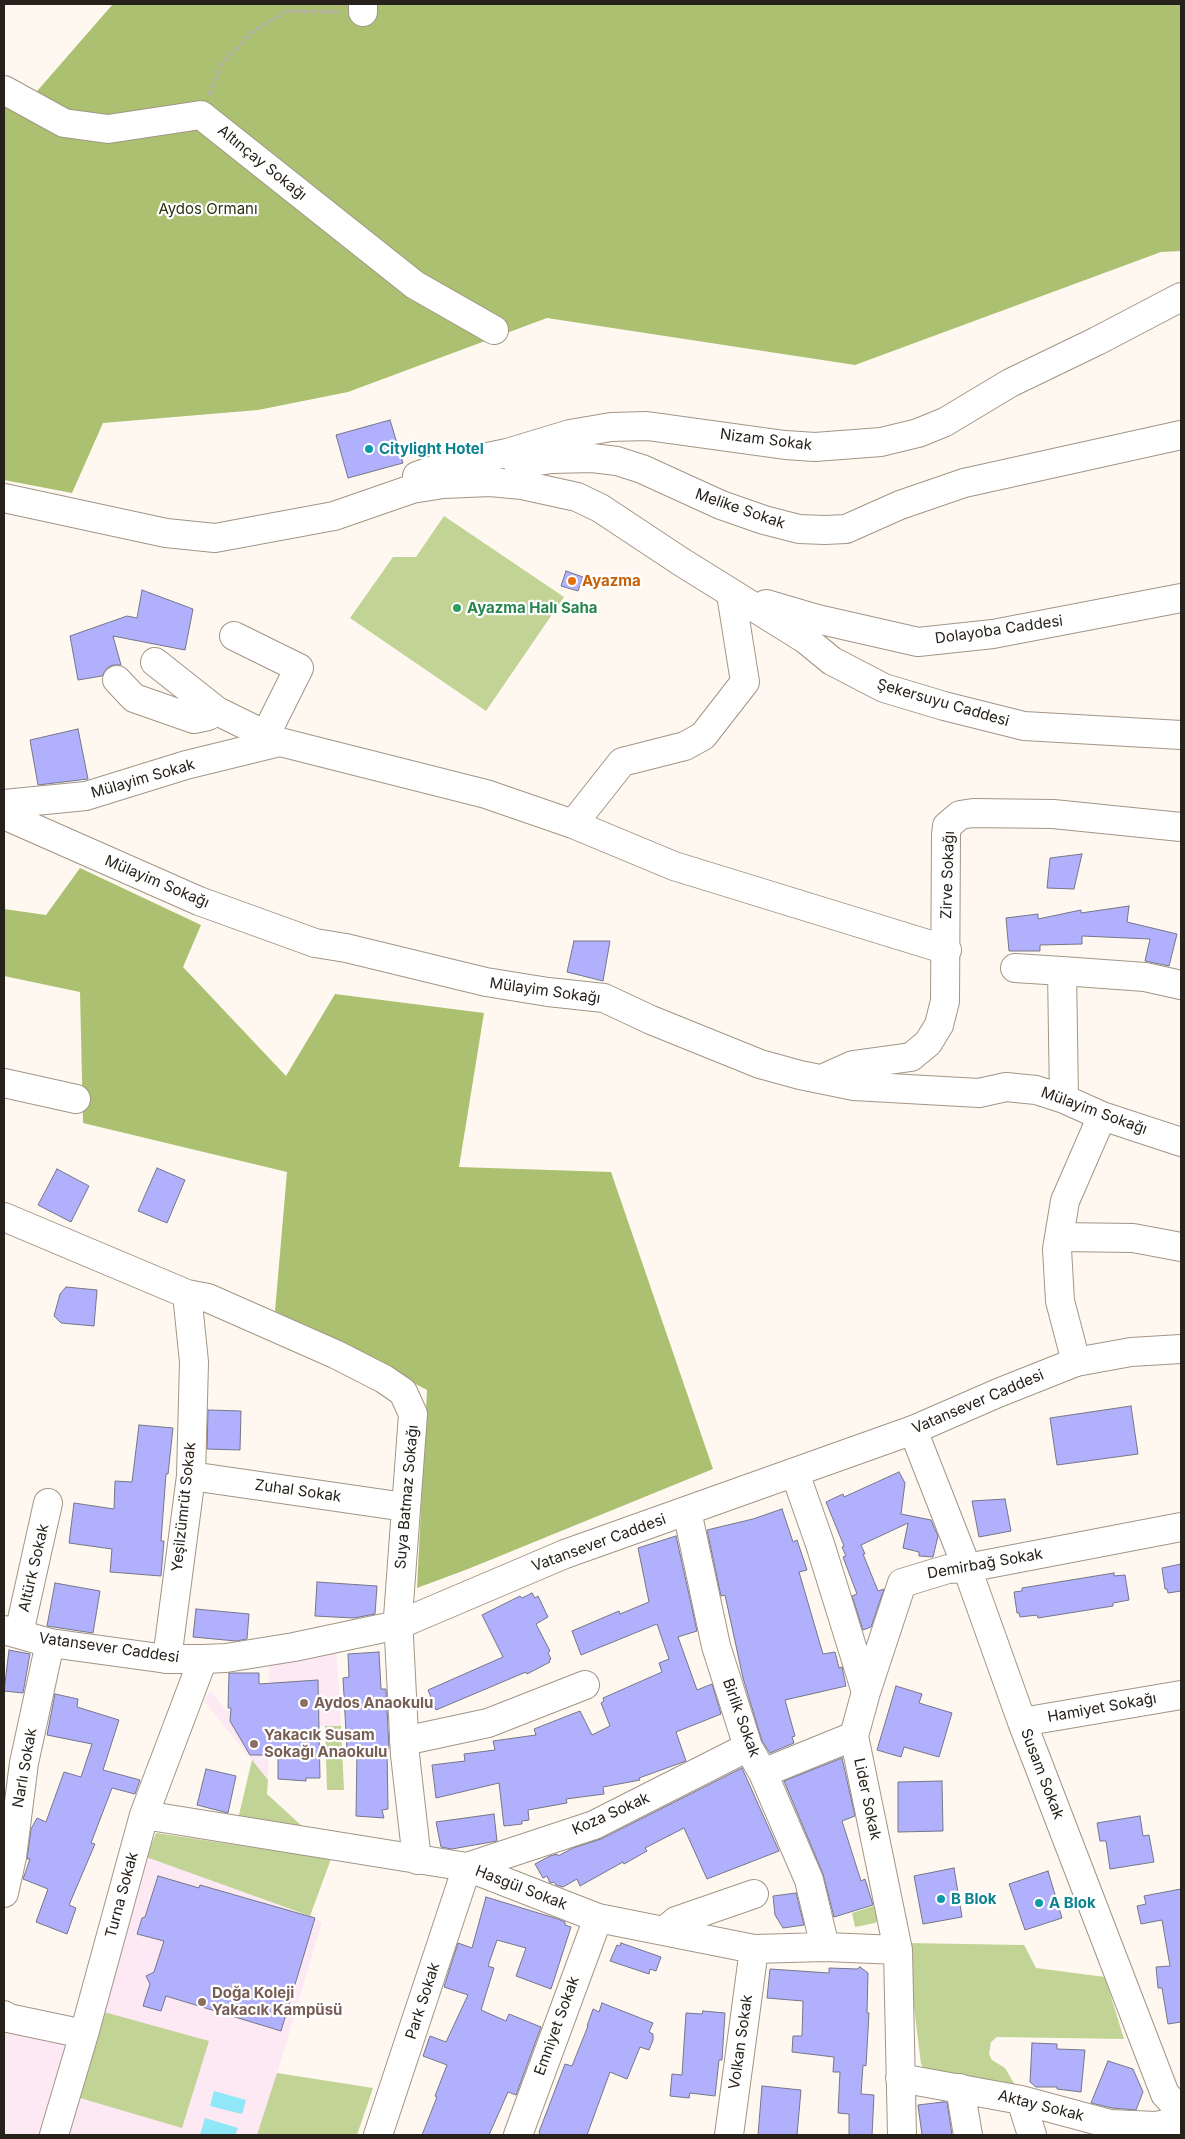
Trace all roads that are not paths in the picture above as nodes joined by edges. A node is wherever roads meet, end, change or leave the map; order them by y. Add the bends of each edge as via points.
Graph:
1 (4, 90) edge
2 (1181, 297) edge
3 (494, 330) dead end
4 (1181, 435) edge
5 (443, 484) junction
6 (4, 498) edge
7 (361, 507) junction
8 (731, 594) junction
9 (1181, 598) edge
10 (234, 636) dead end
11 (155, 662) dead end
12 (116, 680) dead end
13 (217, 711) junction
14 (1181, 735) edge
15 (273, 739) junction
16 (4, 804) edge
17 (4, 815) edge
18 (573, 824) junction
19 (1181, 827) edge
20 (946, 950) junction
21 (1015, 968) dead end
22 (1062, 971) junction
23 (1181, 985) edge
24 (822, 1079) junction
25 (4, 1083) edge
26 (76, 1099) dead end
27 (1064, 1099) junction
28 (1102, 1116) junction
29 (1181, 1142) edge
30 (4, 1217) edge
31 (1059, 1237) junction
32 (1181, 1247) edge
33 (187, 1294) junction
34 (1181, 1349) edge
35 (1076, 1362) junction
36 (913, 1430) junction
37 (795, 1473) junction
38 (191, 1476) junction
39 (48, 1503) dead end
40 (405, 1507) junction
41 (687, 1511) junction
42 (1181, 1528) edge
43 (968, 1568) junction
44 (398, 1624) junction
45 (11, 1632) edge
46 (50, 1643) junction
47 (167, 1659) junction
48 (203, 1659) junction
49 (585, 1685) dead end
50 (866, 1692) junction
51 (1181, 1695) edge
52 (1022, 1722) junction
53 (854, 1736) junction
54 (404, 1741) junction
55 (748, 1747) junction
56 (14, 1763) edge
57 (762, 1773) junction
58 (144, 1815) junction
59 (417, 1860) junction
60 (468, 1867) junction
61 (4, 1893) edge
62 (754, 1894) dead end
63 (598, 1918) junction
64 (664, 1931) junction
65 (825, 1947) junction
66 (754, 1949) junction
67 (898, 1950) junction
68 (4, 2015) edge
69 (84, 2034) junction
70 (900, 2078) junction
71 (960, 2088) junction
72 (1020, 2100) junction
73 (1181, 2112) edge
74 (1181, 2120) edge
75 (54, 2135) edge
76 (378, 2135) edge
77 (518, 2135) edge
78 (729, 2135) edge
79 (902, 2135) edge
80 (968, 2135) edge
81 (1032, 2135) edge

1 - 3 street, Altınçay Sokağı via 64,122 108,129 201,115 415,285
2 - 7 street, Nizam Sokak via 918,434 881,442 814,447 646,426 610,427 444,466 400,484
4 - 5 street, Melike Sokak via 964,483 900,505 846,529 799,529 764,520 721,505 642,469 592,458 522,463
5 - 7 street via 412,489
5 - 8 street, Şekersuyu Caddesi via 522,484 577,497 600,508
6 - 7 street via 166,533 215,538 334,516
8 - 9 street, Dolayoba Caddesi via 817,619 918,642 993,634
8 - 14 street, Şekersuyu Caddesi via 805,639 832,661 884,688 1024,726
8 - 18 street via 745,682 703,736 686,746 622,762
10 - 15 street via 299,668
11 - 13 street
12 - 13 street via 134,698 194,719
13 - 15 street
15 - 16 street, Mülayim Sokak via 86,796
15 - 18 street via 486,794
17 - 24 street, Mülayim Sokağı via 199,901 315,943 486,982 604,998 760,1064
18 - 20 street via 674,866
19 - 20 street, Zirve Sokağı via 1053,814 960,815 947,826 946,835
20 - 24 street, Zirve Sokağı via 945,1001 939,1026 928,1043 911,1057 853,1065
21 - 22 street
22 - 23 street via 1145,977
22 - 27 street
24 - 27 street, Mülayim Sokağı via 854,1086 979,1093 1006,1087 1036,1090
25 - 26 street
27 - 28 street, Mülayim Sokağı
28 - 29 street, Mülayim Sokağı
28 - 31 street via 1065,1201
30 - 33 street, Suya Batmaz Sokağı
31 - 32 street via 1133,1238
31 - 35 street via 1056,1249 1060,1301
33 - 38 street, Yeşilzümrüt Sokak via 194,1362
33 - 40 street, Suya Batmaz Sokağı via 208,1298 335,1354 384,1378 403,1392 413,1414
34 - 35 street, Vatansever Caddesi via 1131,1352
35 - 36 street, Vatansever Caddesi
36 - 37 street, Vatansever Caddesi
36 - 43 street, Susam Sokak
37 - 41 street, Vatansever Caddesi
37 - 50 street
38 - 40 street, Zuhal Sokak
38 - 47 street, Yeşilzümrüt Sokak
39 - 45 street, Altürk Sokak
40 - 44 street, Suya Batmaz Sokağı
41 - 44 street, Vatansever Caddesi via 565,1554
41 - 55 street, Birlik Sokak via 716,1646
42 - 43 street, Demirbağ Sokak
43 - 50 street, Demirbağ Sokak via 948,1569 902,1582
43 - 52 street, Susam Sokak
44 - 48 street, Vatansever Caddesi via 294,1647
44 - 54 street, Suya Batmaz Sokağı
45 - 46 street, Vatansever Caddesi
46 - 47 street, Vatansever Caddesi
46 - 56 street, Narlı Sokak
47 - 48 street, Vatansever Caddesi
48 - 58 street, Turna Sokak
49 - 54 street via 488,1723
50 - 53 street, Lider Sokak
51 - 52 street, Hamiyet Sokağı
52 - 73 street, Susam Sokak via 1165,2094
53 - 57 street
53 - 67 street, Lider Sokak
54 - 59 street, Suya Batmaz Sokağı
55 - 57 street, Birlik Sokak
55 - 60 street, Koza Sokak via 594,1825
56 - 61 street, Narlı Sokak via 12,1857
57 - 65 street, Birlik Sokak via 809,1880
58 - 59 street, Hasgül Sokak
58 - 69 street, Turna Sokak
59 - 60 street, Hasgül Sokak
60 - 63 street, Hasgül Sokak
60 - 76 street, Park Sokak
62 - 64 street via 676,1921
63 - 64 street, Hasgül Sokak
63 - 77 street, Emniyet Sokak
64 - 66 street, Hasgül Sokak
65 - 66 street, Hasgül Sokak
65 - 67 street, Hasgül Sokak
66 - 78 street, Volkan Sokak
67 - 70 street, Lider Sokak
68 - 69 street
69 - 75 street, Turna Sokak
70 - 71 street, Aktay Sokak
70 - 79 street, Lider Sokak
71 - 72 street, Aktay Sokak
71 - 80 street
72 - 74 street, Aktay Sokak via 1110,2124 1156,2126
72 - 81 street

